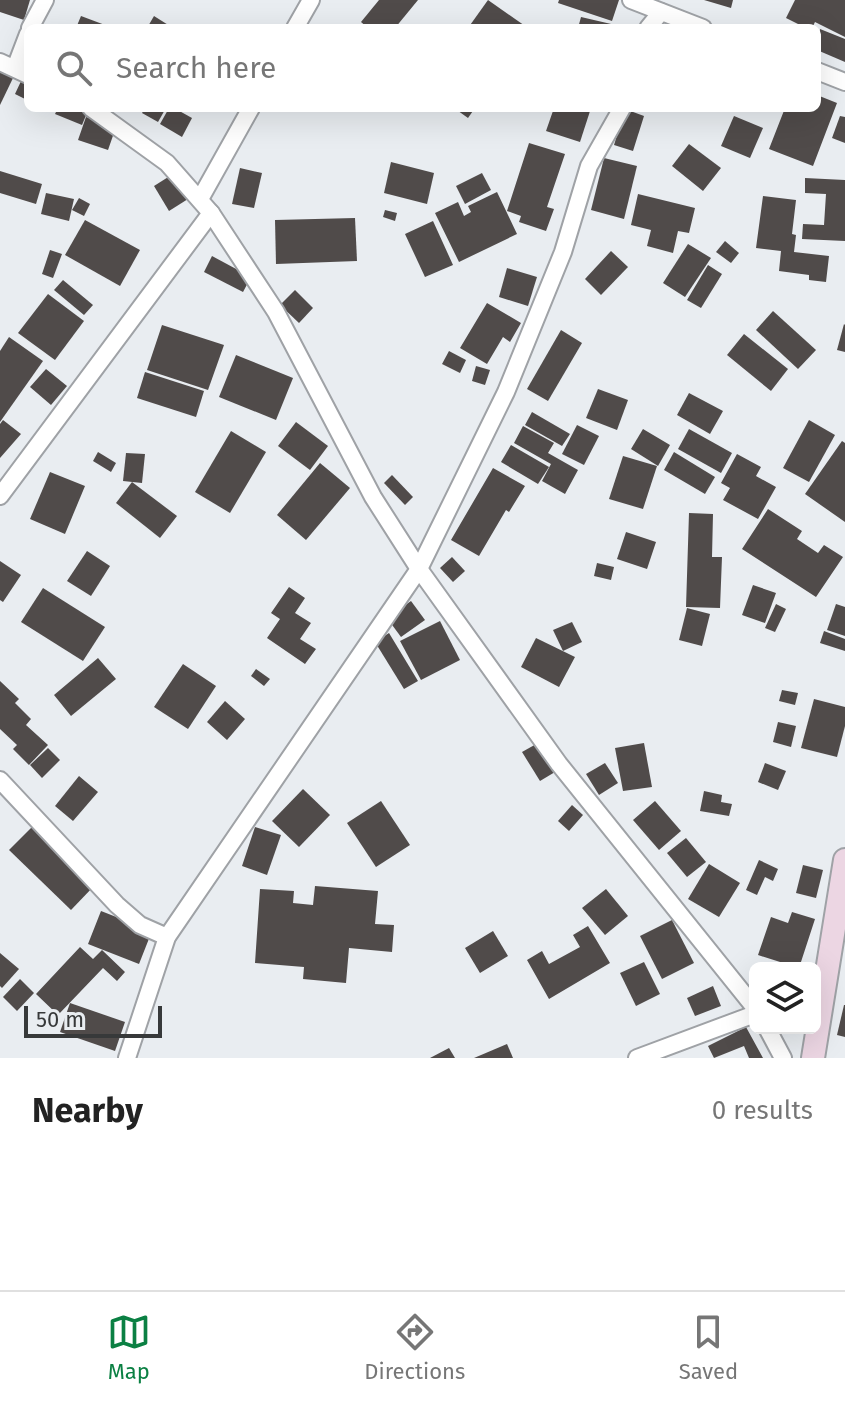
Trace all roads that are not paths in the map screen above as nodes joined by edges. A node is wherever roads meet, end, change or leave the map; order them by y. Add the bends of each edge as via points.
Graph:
1 (45, 0) edge
2 (311, 0) edge
3 (631, 0) edge
4 (661, 12) junction
5 (32, 24) edge
6 (297, 24) edge
7 (651, 24) edge
8 (692, 24) edge
9 (24, 44) edge
10 (14, 68) edge
11 (821, 73) edge
12 (845, 82) edge
13 (97, 112) edge
14 (249, 112) edge
15 (620, 112) edge
16 (200, 199) junction
17 (211, 213) junction
18 (0, 496) edge
19 (419, 569) junction
20 (0, 780) edge
21 (845, 860) edge
22 (167, 937) junction
23 (749, 1003) edge
24 (749, 1013) edge
25 (770, 1034) edge
26 (127, 1058) edge
27 (637, 1058) edge
28 (783, 1058) edge
29 (813, 1058) edge

1 - 5 street
2 - 6 street
3 - 4 street
4 - 7 street
4 - 8 street
9 - 10 street
11 - 12 street
13 - 16 street via 167,163
14 - 16 street
15 - 19 street via 589,166 563,252 506,392
16 - 17 street
17 - 18 street
17 - 19 street via 276,312 373,497
19 - 22 street
19 - 23 street via 559,764
20 - 22 street via 117,905 140,925
21 - 29 main road
22 - 26 street
24 - 27 street
25 - 28 street

